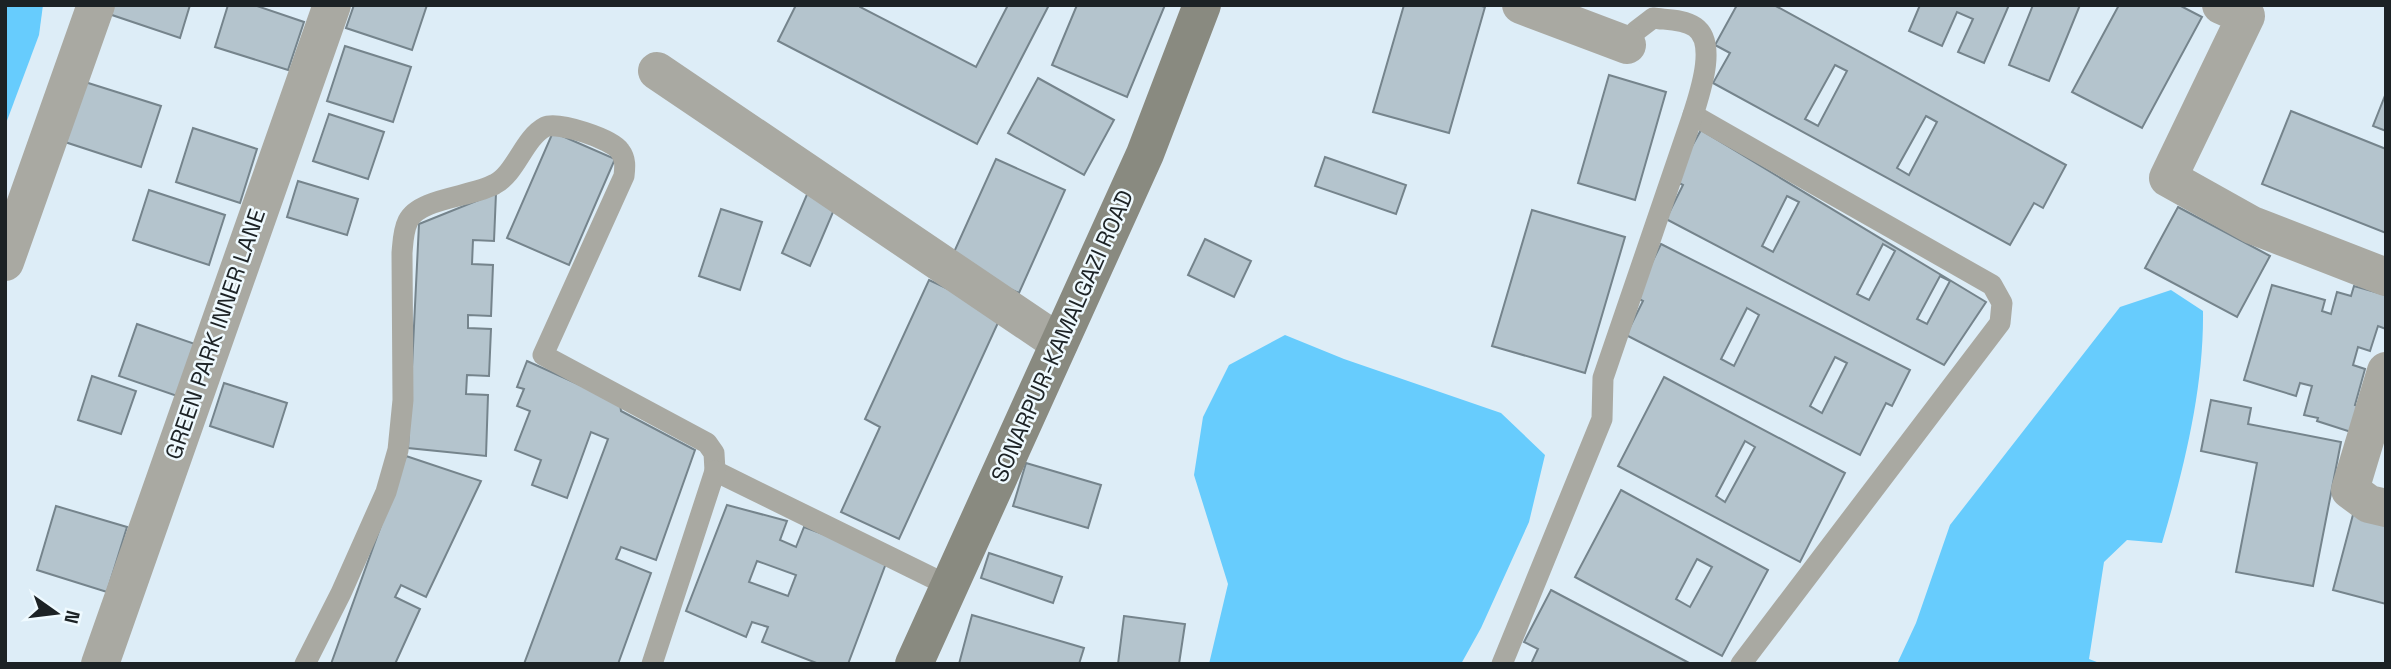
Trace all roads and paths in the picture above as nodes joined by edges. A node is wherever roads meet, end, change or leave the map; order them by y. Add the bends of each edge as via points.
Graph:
1 (96, 5) edge
2 (332, 5) edge
3 (1202, 5) edge
4 (1521, 5) edge
5 (2239, 9) edge
6 (1627, 45) joint
7 (657, 71) dead end
8 (1693, 115) junction
9 (5, 262) edge
10 (2386, 277) edge
11 (1059, 343) junction
12 (2386, 371) edge
13 (715, 471) junction
14 (2386, 508) edge
15 (949, 586) junction
16 (100, 664) edge
17 (305, 664) edge
18 (652, 664) edge
19 (914, 664) edge
20 (1502, 664) edge
21 (1741, 664) edge

1 - 9 street
2 - 16 street, GREEN PARK INNER LANE
3 - 11 main road, SONARPUR-KAMALGAZI ROAD via 1145,154
4 - 6 street
5 - 10 street via 2168,178 2252,225
6 - 8 lane via 1636,30 1653,18 1698,29 1704,42 1706,72
7 - 11 street
8 - 20 lane via 1603,378 1602,419
8 - 21 lane via 1992,285 2002,303 2000,323
11 - 15 main road, SONARPUR-KAMALGAZI ROAD
12 - 14 street via 2350,490
13 - 15 lane
13 - 17 lane via 714,453 707,443 543,355 624,176 625,161 619,148 589,134 545,127 498,183 420,207 408,219 402,253 403,400 398,450 386,492
13 - 18 lane
15 - 19 main road, SONARPUR-KAMALGAZI ROAD

